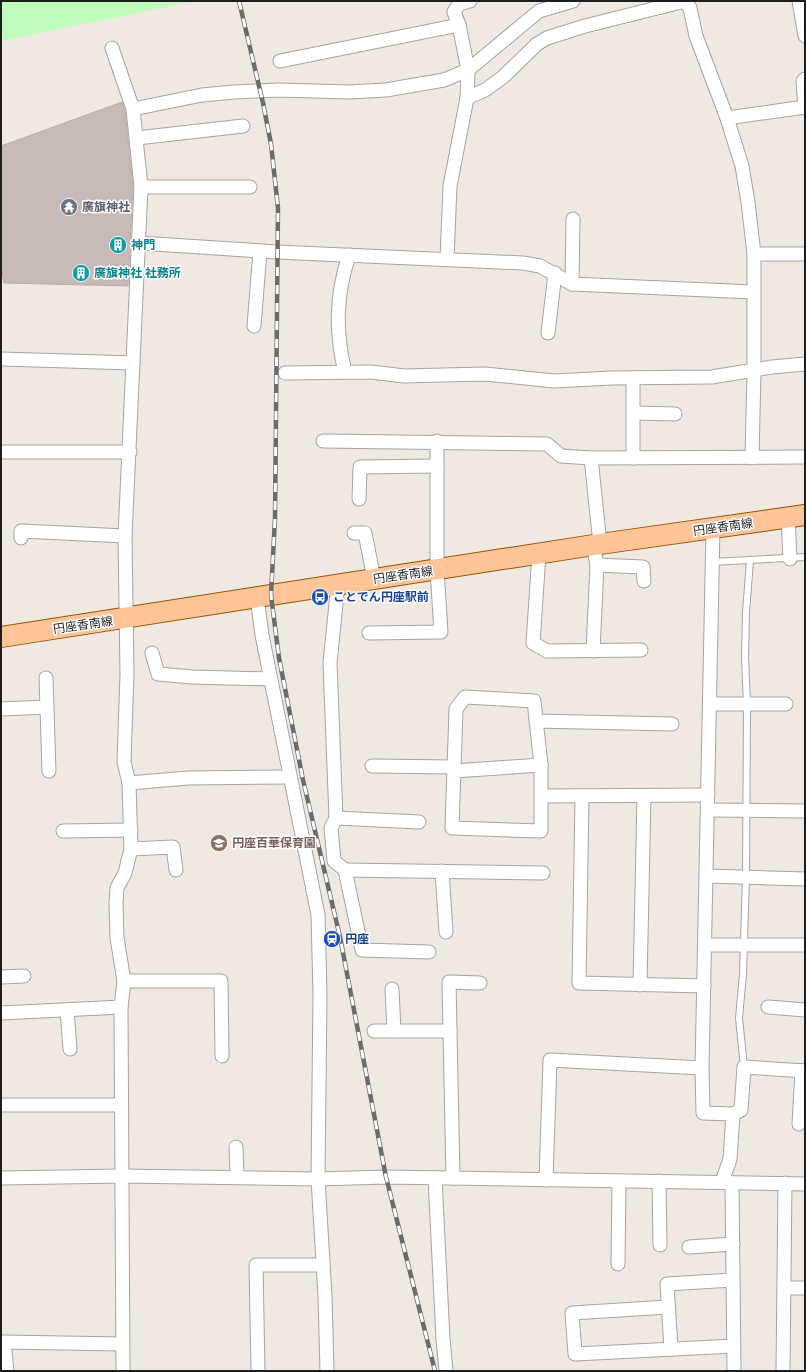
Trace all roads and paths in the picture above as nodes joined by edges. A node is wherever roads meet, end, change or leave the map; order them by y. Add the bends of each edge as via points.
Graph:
1 (470, 1) edge
2 (572, 1) edge
3 (684, 1) edge
4 (800, 1) edge
5 (459, 25) junction
6 (805, 36) edge
7 (112, 48) dead end
8 (280, 61) dead end
9 (468, 70) junction
10 (805, 79) edge
11 (467, 98) junction
12 (805, 107) edge
13 (133, 109) junction
14 (727, 118) junction
15 (243, 126) dead end
16 (137, 138) junction
17 (142, 187) junction
18 (250, 187) dead end
19 (573, 219) dead end
20 (139, 243) junction
21 (260, 251) junction
22 (754, 254) junction
23 (805, 254) edge
24 (348, 255) junction
25 (447, 259) junction
26 (554, 273) junction
27 (572, 284) junction
28 (753, 292) junction
29 (254, 326) dead end
30 (548, 333) dead end
31 (1, 359) edge
32 (133, 363) junction
33 (805, 364) edge
34 (754, 371) junction
35 (345, 372) junction
36 (285, 374) dead end
37 (633, 385) dead end
38 (633, 413) junction
39 (675, 414) dead end
40 (323, 441) dead end
41 (437, 441) junction
42 (1, 452) edge
43 (130, 452) junction
44 (805, 457) edge
45 (591, 458) junction
46 (633, 458) junction
47 (752, 458) junction
48 (437, 466) junction
49 (358, 499) dead end
50 (797, 516) edge
51 (713, 528) junction
52 (354, 533) dead end
53 (125, 536) junction
54 (21, 538) dead end
55 (596, 544) junction
56 (539, 554) junction
57 (805, 557) edge
58 (790, 558) junction
59 (750, 561) junction
60 (712, 562) junction
61 (598, 565) junction
62 (437, 570) junction
63 (374, 579) junction
64 (644, 581) dead end
65 (338, 584) junction
66 (257, 597) junction
67 (125, 619) junction
68 (368, 632) dead end
69 (1, 637) edge
70 (641, 650) dead end
71 (593, 651) junction
72 (152, 653) dead end
73 (46, 678) dead end
74 (270, 679) junction
75 (710, 704) junction
76 (747, 704) junction
77 (786, 704) dead end
78 (47, 707) junction
79 (1, 709) edge
80 (536, 721) junction
81 (672, 724) dead end
82 (542, 764) junction
83 (372, 766) dead end
84 (454, 769) junction
85 (49, 771) dead end
86 (290, 777) junction
87 (129, 783) junction
88 (542, 796) junction
89 (582, 796) junction
90 (644, 796) junction
91 (708, 796) junction
92 (708, 810) junction
93 (746, 810) junction
94 (805, 811) edge
95 (336, 818) junction
96 (419, 822) dead end
97 (130, 830) junction
98 (63, 831) dead end
99 (131, 849) junction
100 (176, 870) dead end
101 (345, 870) junction
102 (442, 871) junction
103 (542, 873) dead end
104 (706, 876) junction
105 (746, 877) junction
106 (805, 879) edge
107 (446, 932) dead end
108 (705, 944) junction
109 (743, 945) junction
110 (805, 945) edge
111 (429, 952) dead end
112 (24, 976) dead end
113 (1, 977) edge
114 (124, 981) junction
115 (480, 983) dead end
116 (640, 984) junction
117 (704, 986) junction
118 (392, 989) dead end
119 (121, 1007) junction
120 (768, 1007) dead end
121 (67, 1010) junction
122 (805, 1010) edge
123 (1, 1013) edge
124 (374, 1031) dead end
125 (394, 1031) junction
126 (450, 1031) junction
127 (70, 1049) dead end
128 (222, 1056) dead end
129 (744, 1067) junction
130 (702, 1068) junction
131 (804, 1071) edge
132 (1, 1105) edge
133 (121, 1105) junction
134 (733, 1114) junction
135 (799, 1124) dead end
136 (236, 1147) dead end
137 (122, 1176) junction
138 (237, 1176) junction
139 (1, 1178) edge
140 (436, 1178) junction
141 (453, 1178) junction
142 (318, 1179) junction
143 (546, 1180) junction
144 (619, 1181) junction
145 (659, 1181) junction
146 (727, 1183) junction
147 (785, 1183) junction
148 (805, 1184) edge
149 (733, 1244) junction
150 (660, 1245) dead end
151 (689, 1247) dead end
152 (618, 1264) dead end
153 (323, 1265) junction
154 (733, 1280) junction
155 (784, 1288) junction
156 (805, 1288) edge
157 (668, 1307) junction
158 (122, 1344) junction
159 (734, 1346) junction
160 (671, 1349) junction
161 (7, 1371) edge
162 (122, 1371) edge
163 (258, 1371) edge
164 (327, 1371) edge
165 (446, 1371) edge
166 (734, 1371) edge
167 (783, 1371) edge

1 - 5 street via 460,4 454,12
2 - 9 street via 539,11
3 - 11 street via 547,38 537,44 503,77 485,90
3 - 14 street via 690,8 696,36
4 - 6 street
5 - 8 street
5 - 9 street
7 - 13 street
9 - 11 street
9 - 13 street via 444,80 386,90 234,92 190,97
10 - 12 street
11 - 25 street via 450,186
12 - 14 street
13 - 16 street
14 - 22 street via 742,166
15 - 16 street
16 - 17 street
17 - 18 street
17 - 20 street
19 - 27 street
20 - 21 street
20 - 32 street
21 - 24 street
21 - 29 street
22 - 23 street
22 - 28 street
24 - 25 street
24 - 35 street via 341,280 338,316 338,346
25 - 26 street via 524,263 540,266
26 - 27 street
26 - 30 street
27 - 28 street
28 - 34 street
31 - 32 street
32 - 43 street
33 - 34 street via 772,366
34 - 35 street via 712,377 554,381 485,374 404,376
34 - 47 street
35 - 36 street
37 - 38 street
38 - 39 street
38 - 46 street
40 - 41 street
41 - 45 street via 547,444 561,456
41 - 48 street
42 - 43 street
43 - 53 street
44 - 47 street
45 - 46 street
45 - 55 street
46 - 47 street
48 - 49 street via 360,467
48 - 62 street
50 - 51 main road, 円座香南線
50 - 58 street
51 - 55 main road, 円座香南線
51 - 60 street
52 - 63 street via 365,533
53 - 54 street via 21,531
53 - 67 street
55 - 56 main road, 円座香南線
55 - 61 street
56 - 62 main road, 円座香南線
56 - 71 street via 533,643 548,650
57 - 58 lane
58 - 59 lane
59 - 60 lane
59 - 76 lane via 745,634
60 - 75 street
61 - 64 street via 643,567
61 - 71 street
62 - 63 main road, 円座香南線
62 - 68 street via 441,632
63 - 65 main road, 円座香南線
65 - 66 main road, 円座香南線
65 - 95 street via 330,663
66 - 67 main road, 円座香南線
66 - 74 street
67 - 69 main road, 円座香南線
67 - 87 street via 127,674 124,762
70 - 71 street
72 - 74 street via 158,674
73 - 78 street
74 - 86 street
75 - 76 street
75 - 91 street
76 - 77 street
76 - 93 lane
78 - 79 street
78 - 85 street
80 - 81 street
80 - 82 street
80 - 84 street via 534,701 465,696 456,709
82 - 84 street
82 - 88 street
83 - 84 street
84 - 88 street via 452,828 541,831
86 - 87 street via 188,778
86 - 142 street via 318,915
87 - 97 street
88 - 89 street
89 - 90 street
89 - 116 street via 579,983
90 - 91 street
90 - 116 street
91 - 92 street
92 - 93 street
92 - 104 street
93 - 94 street
93 - 105 lane
95 - 96 street
95 - 101 street via 331,828 334,861
97 - 98 street
97 - 99 street
99 - 100 street via 173,847
99 - 114 street via 125,873 117,888 116,903 117,938
101 - 102 street
101 - 111 street via 362,950
102 - 103 street
102 - 107 street
104 - 105 street
104 - 108 street
105 - 106 street
105 - 109 lane
108 - 109 street
108 - 117 street
109 - 110 street
109 - 129 lane via 739,1018
112 - 113 street
114 - 119 street
114 - 128 street via 221,980
115 - 126 street via 450,982
116 - 117 street
117 - 130 street
118 - 125 street
119 - 121 street
119 - 133 street
120 - 122 street
121 - 123 street
121 - 127 street
124 - 125 street
125 - 126 street
126 - 141 street
129 - 131 street
129 - 134 street via 741,1110
130 - 134 street via 703,1113
130 - 143 street via 550,1060
131 - 135 street
132 - 133 street
133 - 137 street
134 - 146 street
136 - 138 street
137 - 138 street
137 - 139 street
137 - 158 street
138 - 142 street
140 - 141 street
140 - 142 street
140 - 165 street via 442,1339
141 - 143 street
142 - 153 street
143 - 144 street
144 - 145 street
144 - 152 street
145 - 146 street
145 - 150 street
146 - 147 street
146 - 149 street
147 - 148 street
147 - 155 street
149 - 151 street
149 - 154 street
153 - 163 street via 256,1265
153 - 164 street
154 - 157 street via 667,1284
154 - 159 street
155 - 156 street
155 - 167 street
157 - 160 street
157 - 160 street via 572,1313 574,1347 575,1354
158 - 161 street via 4,1342
158 - 162 street
159 - 160 street
159 - 166 street

